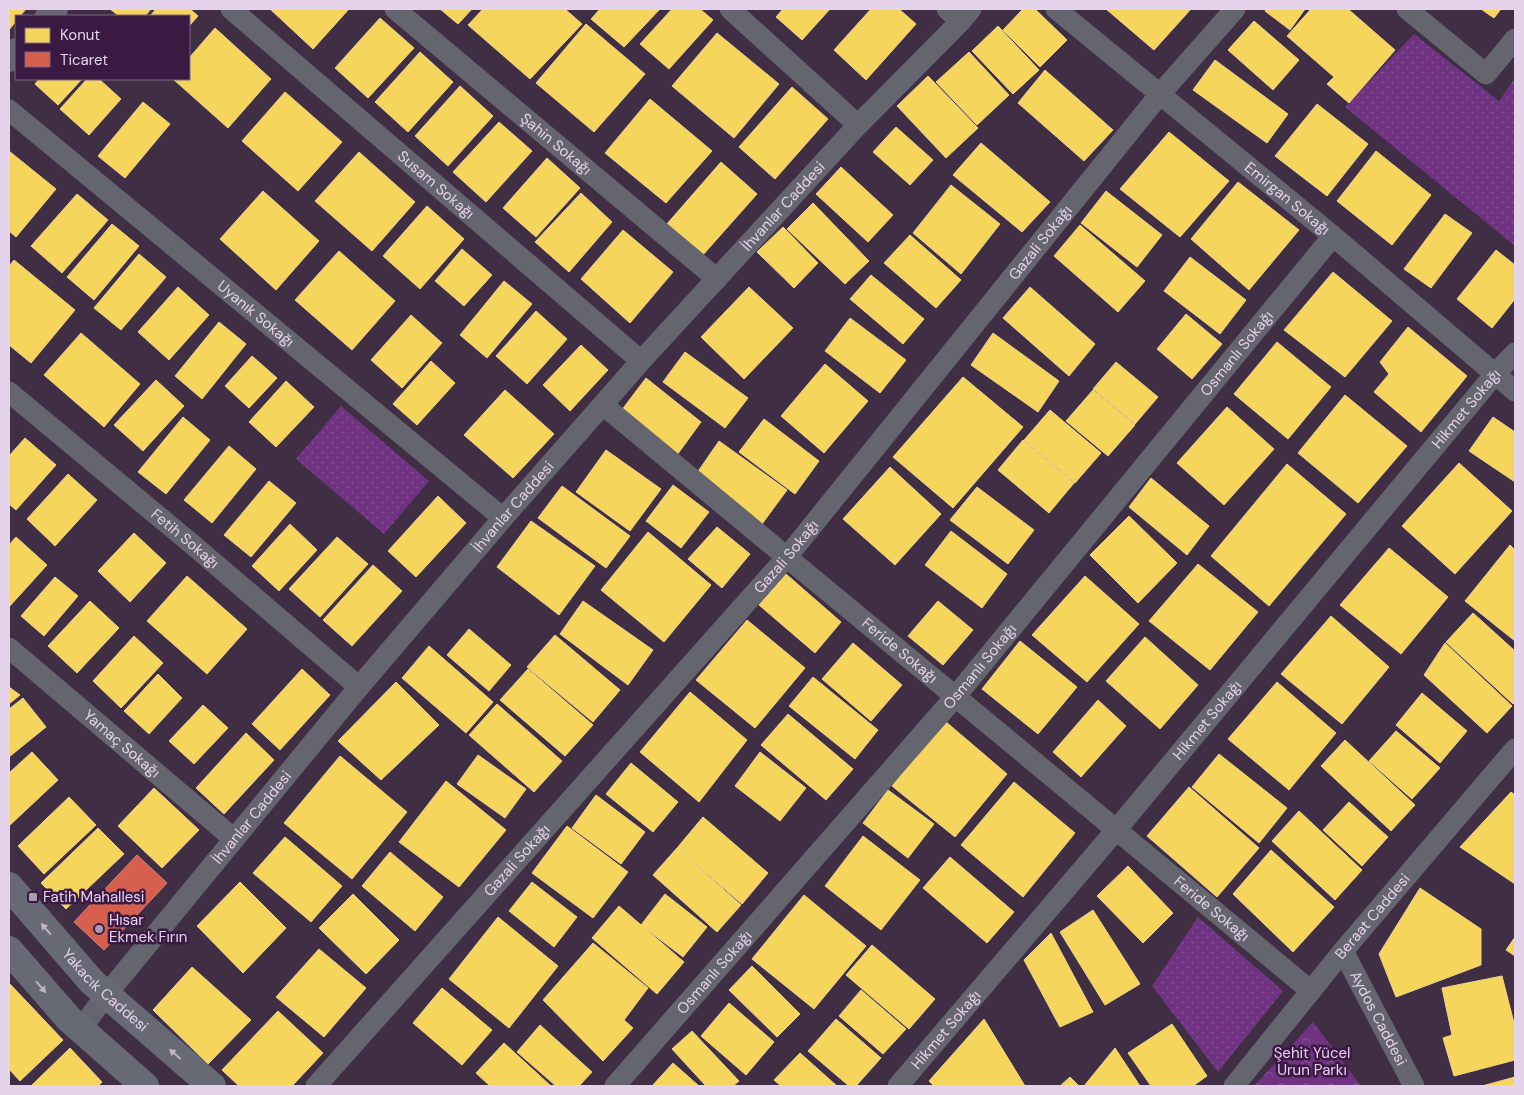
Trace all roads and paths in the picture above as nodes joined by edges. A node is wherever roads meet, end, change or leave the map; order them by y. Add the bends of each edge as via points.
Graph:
1 (231, 9) edge
2 (395, 9) edge
3 (730, 9) edge
4 (1056, 9) edge
5 (1235, 9) edge
6 (1407, 9) edge
7 (960, 13) edge
8 (1515, 39) edge
9 (1160, 94) junction
10 (9, 110) edge
11 (858, 125) junction
12 (1333, 236) junction
13 (717, 279) junction
14 (1515, 353) edge
15 (641, 361) junction
16 (1495, 374) junction
17 (1515, 391) edge
18 (9, 392) edge
19 (604, 405) junction
20 (503, 518) junction
21 (787, 557) junction
22 (9, 648) edge
23 (359, 686) junction
24 (956, 697) junction
25 (1515, 749) edge
26 (1116, 830) junction
27 (234, 839) junction
28 (9, 886) edge
29 (9, 950) edge
30 (1344, 951) junction
31 (1311, 991) junction
32 (106, 995) junction
33 (81, 1029) junction
34 (145, 1086) edge
35 (212, 1086) edge
36 (316, 1086) edge
37 (615, 1086) edge
38 (898, 1086) edge
39 (1234, 1086) edge
40 (1414, 1086) edge

1 - 15 street, Susam Sokağı
2 - 13 street, Şahin Sokağı
3 - 11 street
4 - 9 street, Emirgan Sokağı
5 - 9 street, Gazali Sokağı
6 - 8 street via 1486,74
7 - 11 street, İhvanlar Caddesi
9 - 12 street, Emirgan Sokağı
9 - 21 street, Gazali Sokağı
10 - 20 street, Uyanık Sokağı
11 - 13 street, İhvanlar Caddesi
12 - 16 street, Emirgan Sokağı
12 - 24 street, Osmanlı Sokağı
13 - 15 street, İhvanlar Caddesi
14 - 16 street, Hikmet Sokağı
15 - 19 street, İhvanlar Caddesi
16 - 17 street, Emirgan Sokağı
16 - 26 street, Hikmet Sokağı
18 - 23 street, Fetih Sokağı
19 - 20 street, İhvanlar Caddesi
19 - 21 street, Feride Sokağı
20 - 23 street, İhvanlar Caddesi
21 - 24 street, Feride Sokağı
21 - 36 street, Gazali Sokağı
22 - 27 street, Yamaç Sokağı
23 - 27 street, İhvanlar Caddesi
24 - 26 street, Feride Sokağı
24 - 37 street, Osmanlı Sokağı
25 - 30 street, Beraat Caddesi
26 - 31 street, Feride Sokağı
26 - 38 street, Hikmet Sokağı
27 - 32 street, İhvanlar Caddesi
32 -> 28 main road, Yakacık Caddesi
29 -> 33 main road
30 - 31 street, Beraat Caddesi
30 - 40 street, Aydos Caddesi
31 - 39 street, Beraat Caddesi
32 - 33 street, İhvanlar Caddesi
35 -> 32 main road, Yakacık Caddesi
33 - 34 main road

